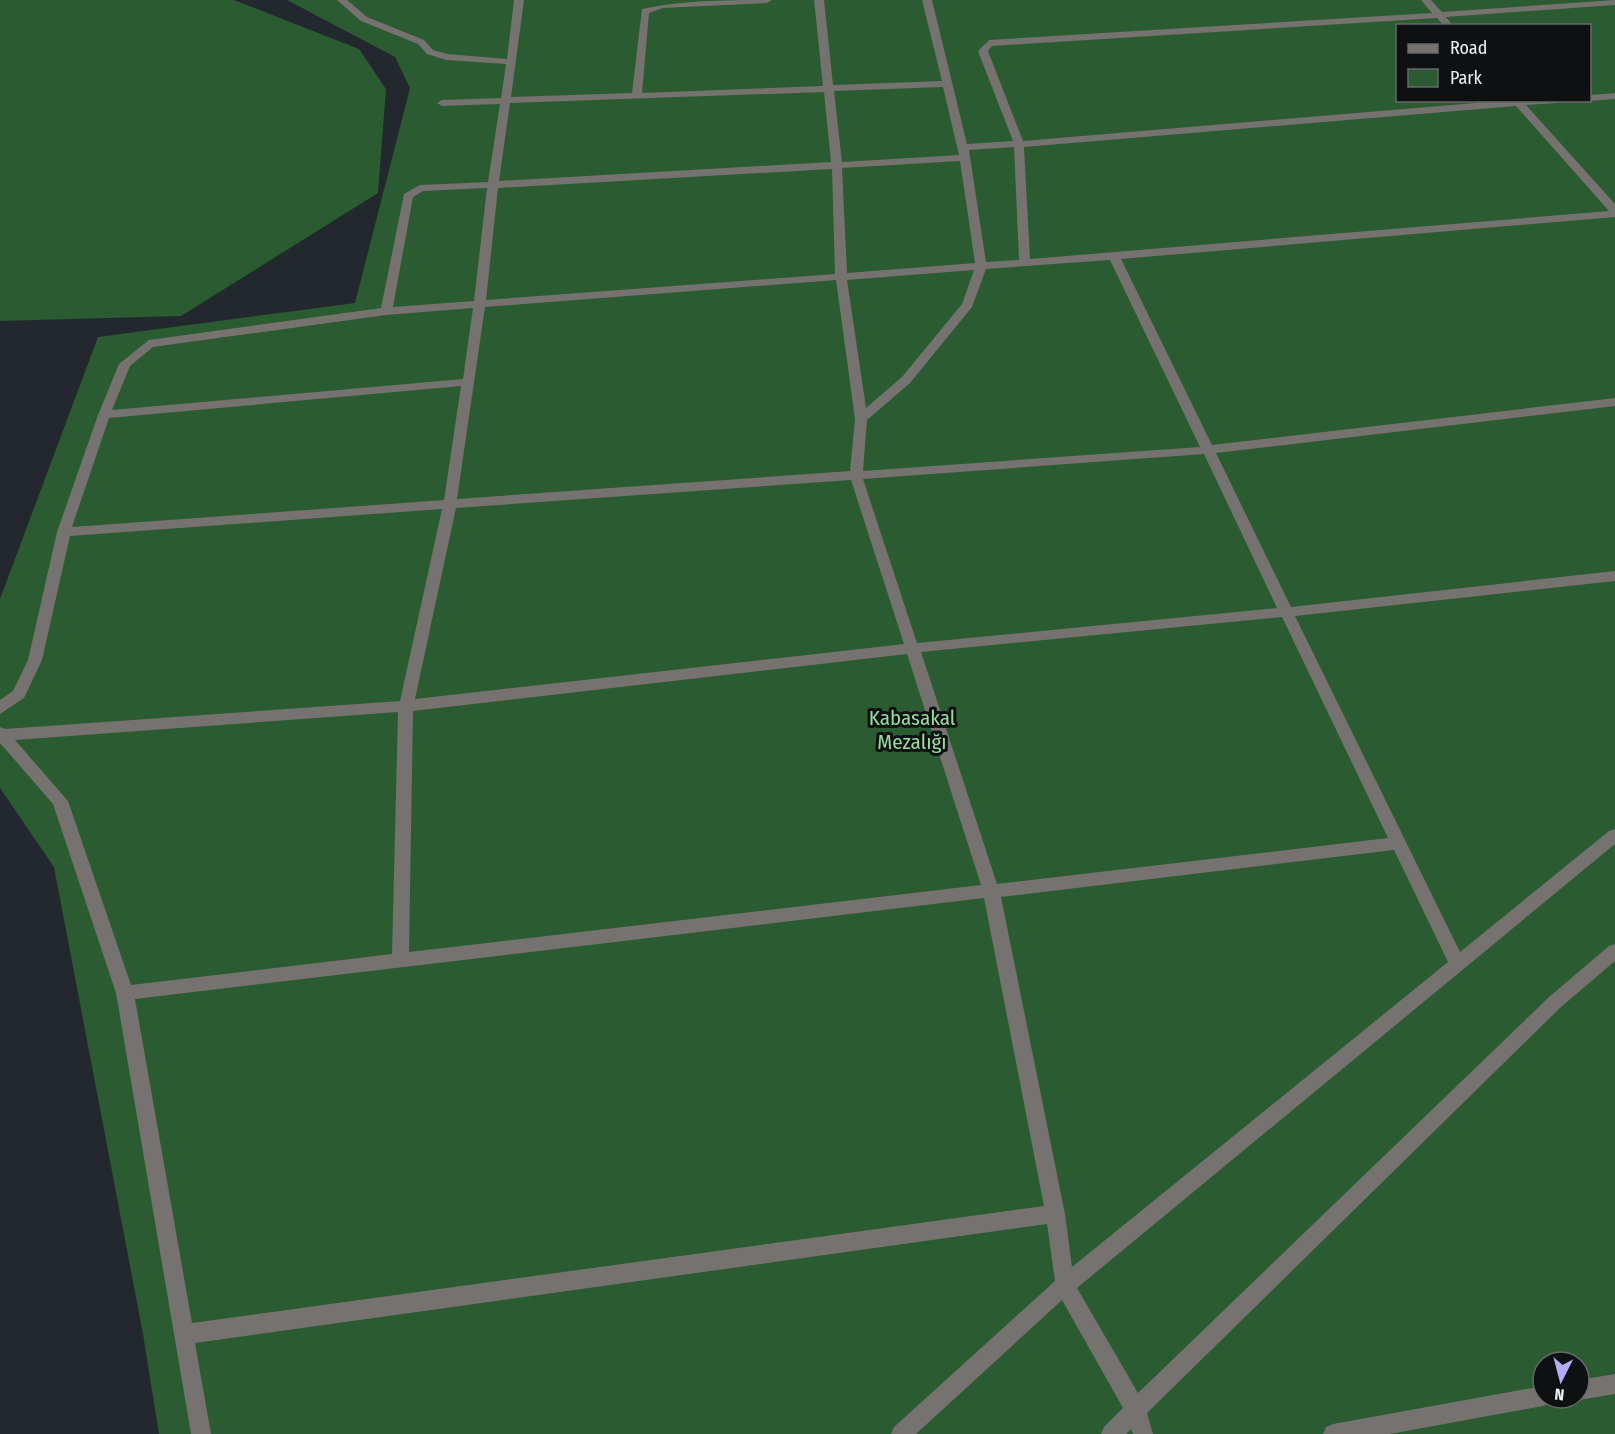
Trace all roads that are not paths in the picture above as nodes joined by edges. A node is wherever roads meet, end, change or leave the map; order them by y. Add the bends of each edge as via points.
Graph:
1 (342, 0) edge
2 (519, 0) edge
3 (767, 0) edge
4 (819, 0) edge
5 (927, 0) edge
6 (1426, 0) edge
7 (1615, 2) edge
8 (1440, 15) junction
9 (1447, 24) edge
10 (512, 62) junction
11 (948, 84) junction
12 (828, 88) junction
13 (637, 96) junction
14 (1615, 96) edge
15 (1591, 98) edge
16 (506, 101) junction
17 (1518, 102) edge
18 (442, 103) dead end
19 (1019, 144) junction
20 (964, 153) junction
21 (837, 166) junction
22 (493, 185) junction
23 (1615, 213) edge
24 (1114, 256) junction
25 (1025, 262) junction
26 (981, 266) junction
27 (841, 277) junction
28 (480, 303) junction
29 (386, 311) junction
30 (468, 382) junction
31 (1615, 402) edge
32 (104, 415) junction
33 (861, 419) junction
34 (1208, 450) junction
35 (856, 476) junction
36 (450, 504) junction
37 (64, 532) junction
38 (1615, 576) edge
39 (1286, 612) junction
40 (914, 648) junction
41 (406, 706) junction
42 (0, 708) edge
43 (2, 734) edge
44 (1615, 835) edge
45 (1398, 843) junction
46 (991, 890) junction
47 (1615, 951) edge
48 (400, 960) junction
49 (1457, 964) junction
50 (125, 993) junction
51 (1055, 1214) junction
52 (1065, 1286) junction
53 (185, 1334) junction
54 (1615, 1384) edge
55 (1591, 1388) edge
56 (1531, 1398) edge
57 (1136, 1410) junction
58 (201, 1434) edge
59 (901, 1434) edge
60 (1111, 1434) edge
61 (1143, 1434) edge
62 (1333, 1434) edge

1 - 10 lane via 364,19 421,42 430,52 446,57
2 - 10 lane
3 - 13 lane via 662,5 645,11
4 - 12 lane
5 - 11 lane
6 - 8 lane
7 - 8 lane
8 - 9 lane
8 - 19 lane via 989,43 983,51
10 - 16 lane
11 - 12 lane
11 - 20 lane
12 - 13 lane
12 - 21 lane
13 - 16 lane
14 - 15 lane
16 - 18 lane
16 - 22 lane
17 - 19 lane
17 - 23 lane
19 - 20 lane
19 - 25 lane
20 - 21 lane
20 - 26 lane
21 - 22 lane
21 - 27 lane
22 - 28 lane
22 - 29 lane via 420,188 408,196
23 - 24 lane
24 - 25 lane
24 - 34 lane
25 - 26 lane
26 - 27 lane
26 - 33 lane via 968,305 906,380
27 - 28 lane
27 - 33 lane
28 - 29 lane
28 - 30 lane
29 - 32 lane via 149,344 125,364
30 - 32 lane
30 - 36 lane
31 - 34 lane
32 - 37 lane
33 - 35 lane
34 - 35 lane
34 - 39 lane
35 - 36 lane
35 - 40 lane
36 - 37 lane
36 - 41 lane
37 - 42 lane via 36,660 19,694
38 - 39 lane
39 - 40 lane
39 - 45 lane
40 - 41 lane
40 - 46 lane
41 - 43 lane
41 - 48 lane
43 - 50 lane via 60,801
44 - 49 lane
45 - 46 lane
45 - 49 lane
46 - 48 lane
46 - 51 lane
47 - 57 lane via 1555,1002
48 - 50 lane
49 - 52 lane
50 - 53 lane
51 - 52 lane
51 - 53 lane
52 - 57 lane
52 - 59 lane
53 - 58 lane
54 - 55 lane
56 - 62 lane
57 - 60 lane
57 - 61 lane

